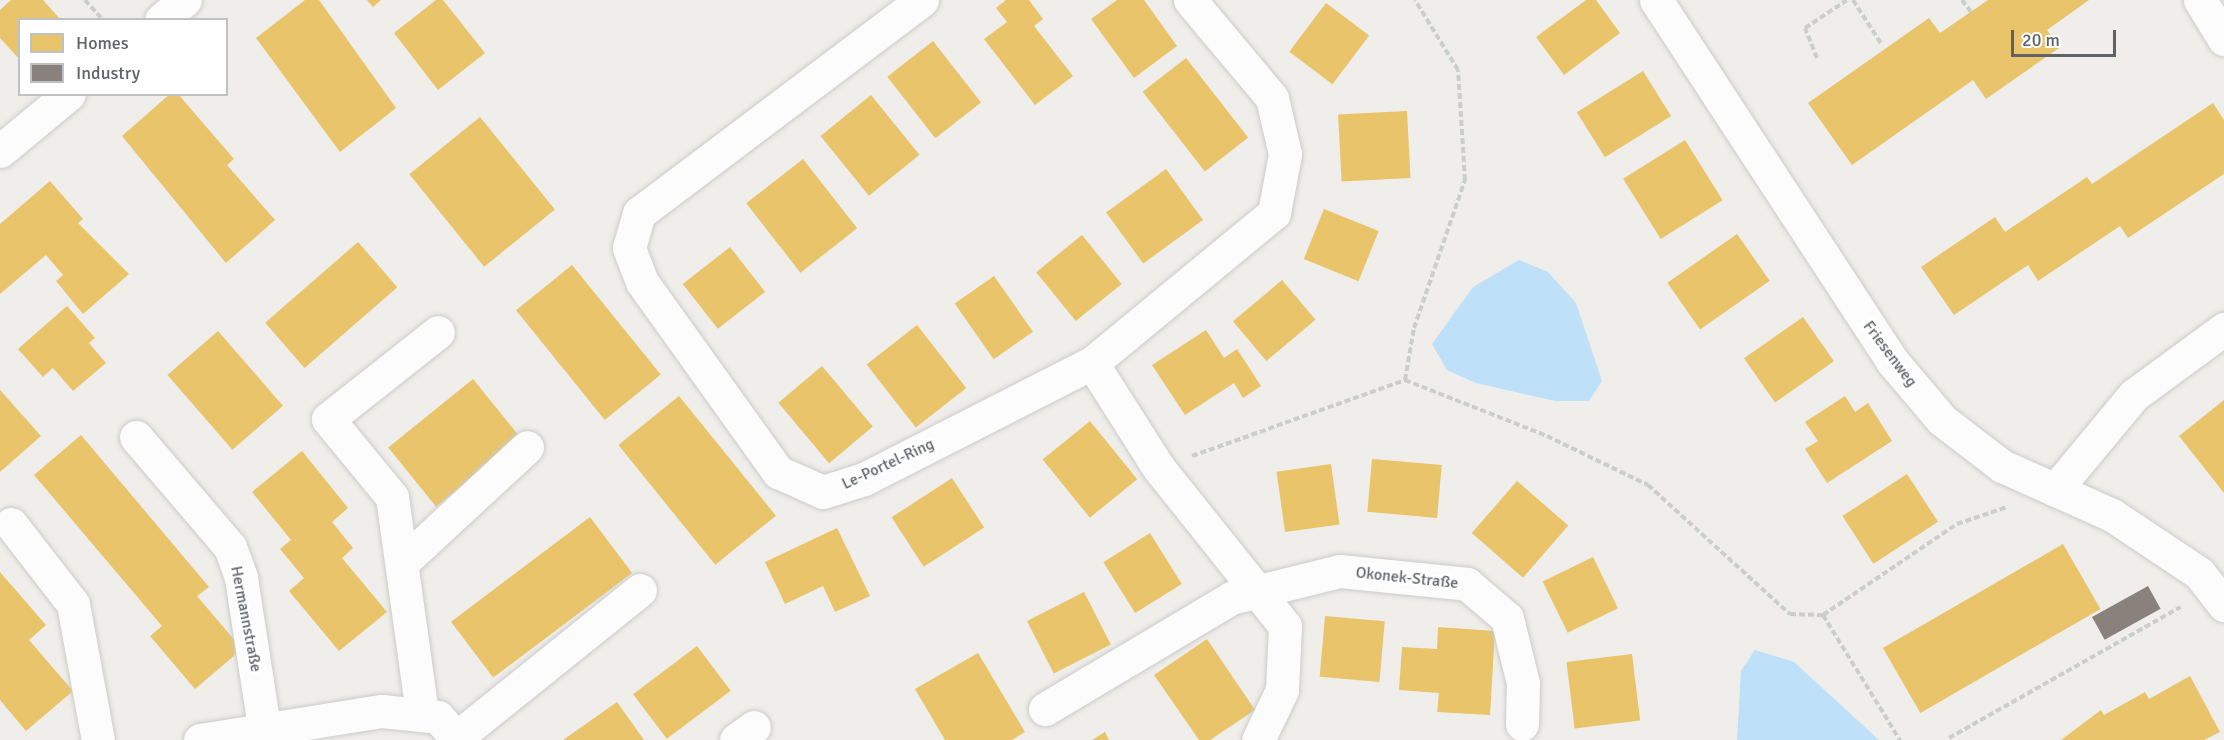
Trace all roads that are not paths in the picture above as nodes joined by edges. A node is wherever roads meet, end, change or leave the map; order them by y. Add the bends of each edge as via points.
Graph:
1 (185, 0) edge
2 (922, 0) edge
3 (1190, 0) edge
4 (1656, 0) edge
5 (2200, 0) edge
6 (163, 18) edge
7 (2224, 39) edge
8 (67, 96) edge
9 (0, 151) edge
10 (2224, 329) edge
11 (438, 332) dead end
12 (1092, 363) junction
13 (136, 437) dead end
14 (526, 447) dead end
15 (2055, 490) junction
16 (11, 524) dead end
17 (403, 562) junction
18 (640, 590) dead end
19 (1263, 594) junction
20 (2218, 597) edge
21 (1045, 709) dead end
22 (422, 712) junction
23 (1522, 724) dead end
24 (265, 734) edge
25 (457, 739) edge
26 (98, 740) edge
27 (200, 740) edge
28 (1258, 740) edge

1 - 6 street
2 - 12 street, Le-Portel-Ring via 639,213 629,248 642,282 778,472 823,492 864,479
3 - 12 street, Le-Portel-Ring via 1272,98 1285,154 1274,213
4 - 15 street, Friesenweg via 1892,361 1942,420 2002,466
5 - 7 street
8 - 9 street
10 - 15 street via 2134,395
11 - 17 street via 328,419 392,497
12 - 19 street via 1158,467
13 - 24 street, Hermannstraße via 230,547 241,578
14 - 17 street
15 - 20 street, Friesenweg via 2112,515 2199,573
16 - 26 street via 73,604
17 - 22 street
18 - 25 street
19 - 21 street, Okonek-Straße via 1231,598
19 - 23 street, Okonek-Straße via 1340,571 1467,584 1507,618 1523,683
19 - 28 street via 1285,626 1282,690
22 - 24 street via 382,711
22 - 25 street via 438,717
24 - 27 street

